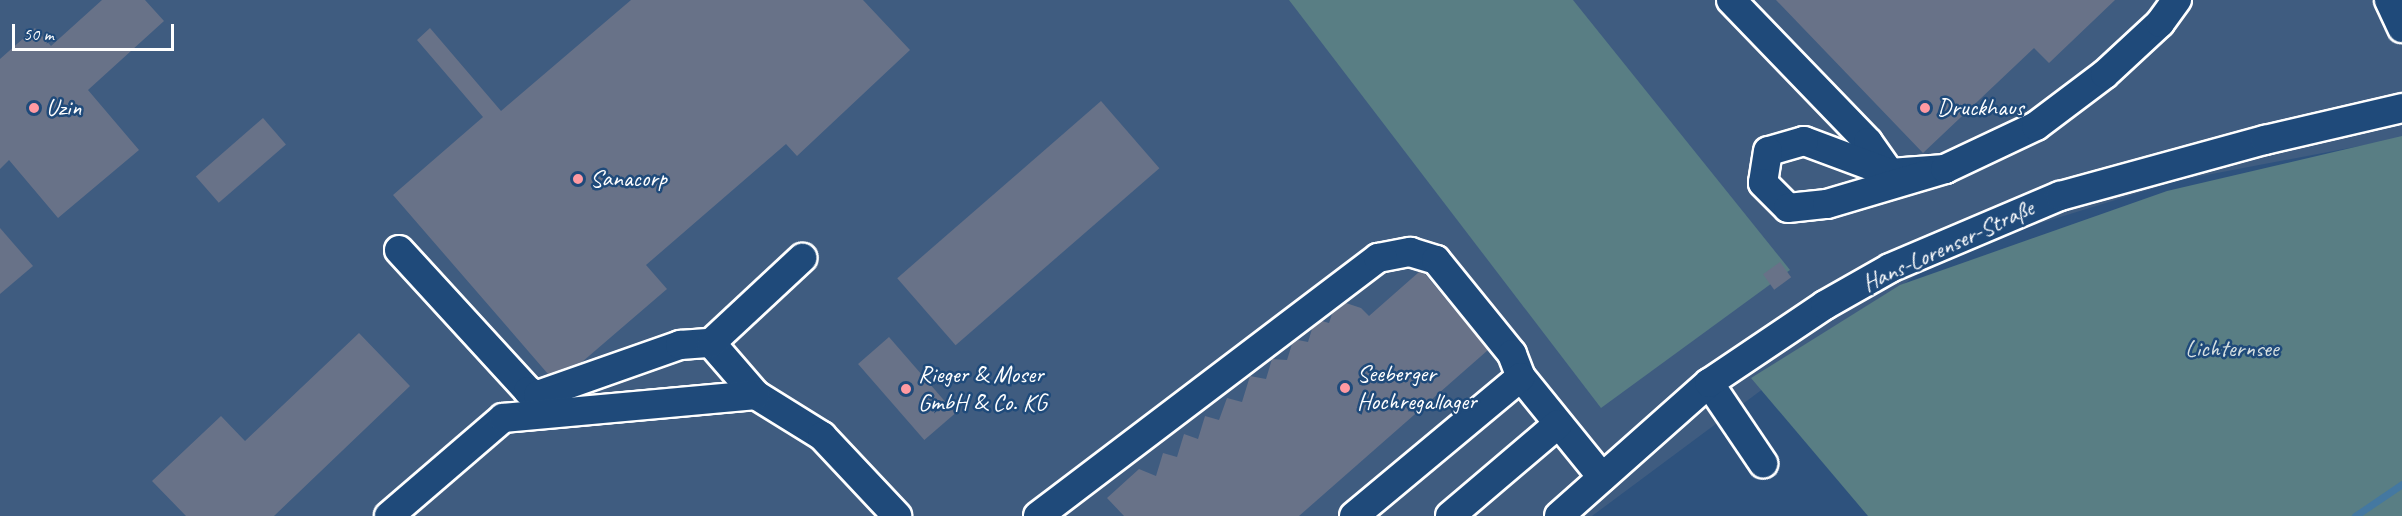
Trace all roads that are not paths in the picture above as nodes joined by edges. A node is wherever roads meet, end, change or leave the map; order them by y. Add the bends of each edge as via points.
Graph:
1 (1731, 0) edge
2 (2177, 0) edge
3 (2389, 0) edge
4 (2402, 28) edge
5 (2402, 108) edge
6 (1945, 169) junction
7 (1890, 173) junction
8 (399, 250) dead end
9 (802, 258) dead end
10 (711, 343) junction
11 (1521, 377) junction
12 (1709, 383) junction
13 (756, 395) junction
14 (1558, 424) junction
15 (1763, 463) dead end
16 (1602, 477) junction
17 (389, 516) edge
18 (897, 516) edge
19 (1038, 516) edge
20 (1354, 516) edge
21 (1449, 516) edge
22 (1559, 516) edge

1 - 7 street via 1868,142
2 - 6 street via 2160,23 2105,74 2036,126
3 - 4 street
5 - 12 street, Hans-Lorenser-Straße via 2081,190 2009,216 1890,268 1825,305
6 - 7 street
6 - 7 street via 1827,204 1788,208 1763,183 1768,151 1804,141
8 - 10 street via 528,391 538,395 680,345
9 - 10 street
10 - 13 street
11 - 14 street
11 - 19 street via 1512,354 1436,261 1410,252 1378,258
11 - 20 street
12 - 15 street
12 - 16 street, Hans-Lorenser-Straße
13 - 17 street via 503,418
13 - 18 street via 822,436
14 - 16 street
14 - 21 street
16 - 22 street, Hans-Lorenser-Straße

